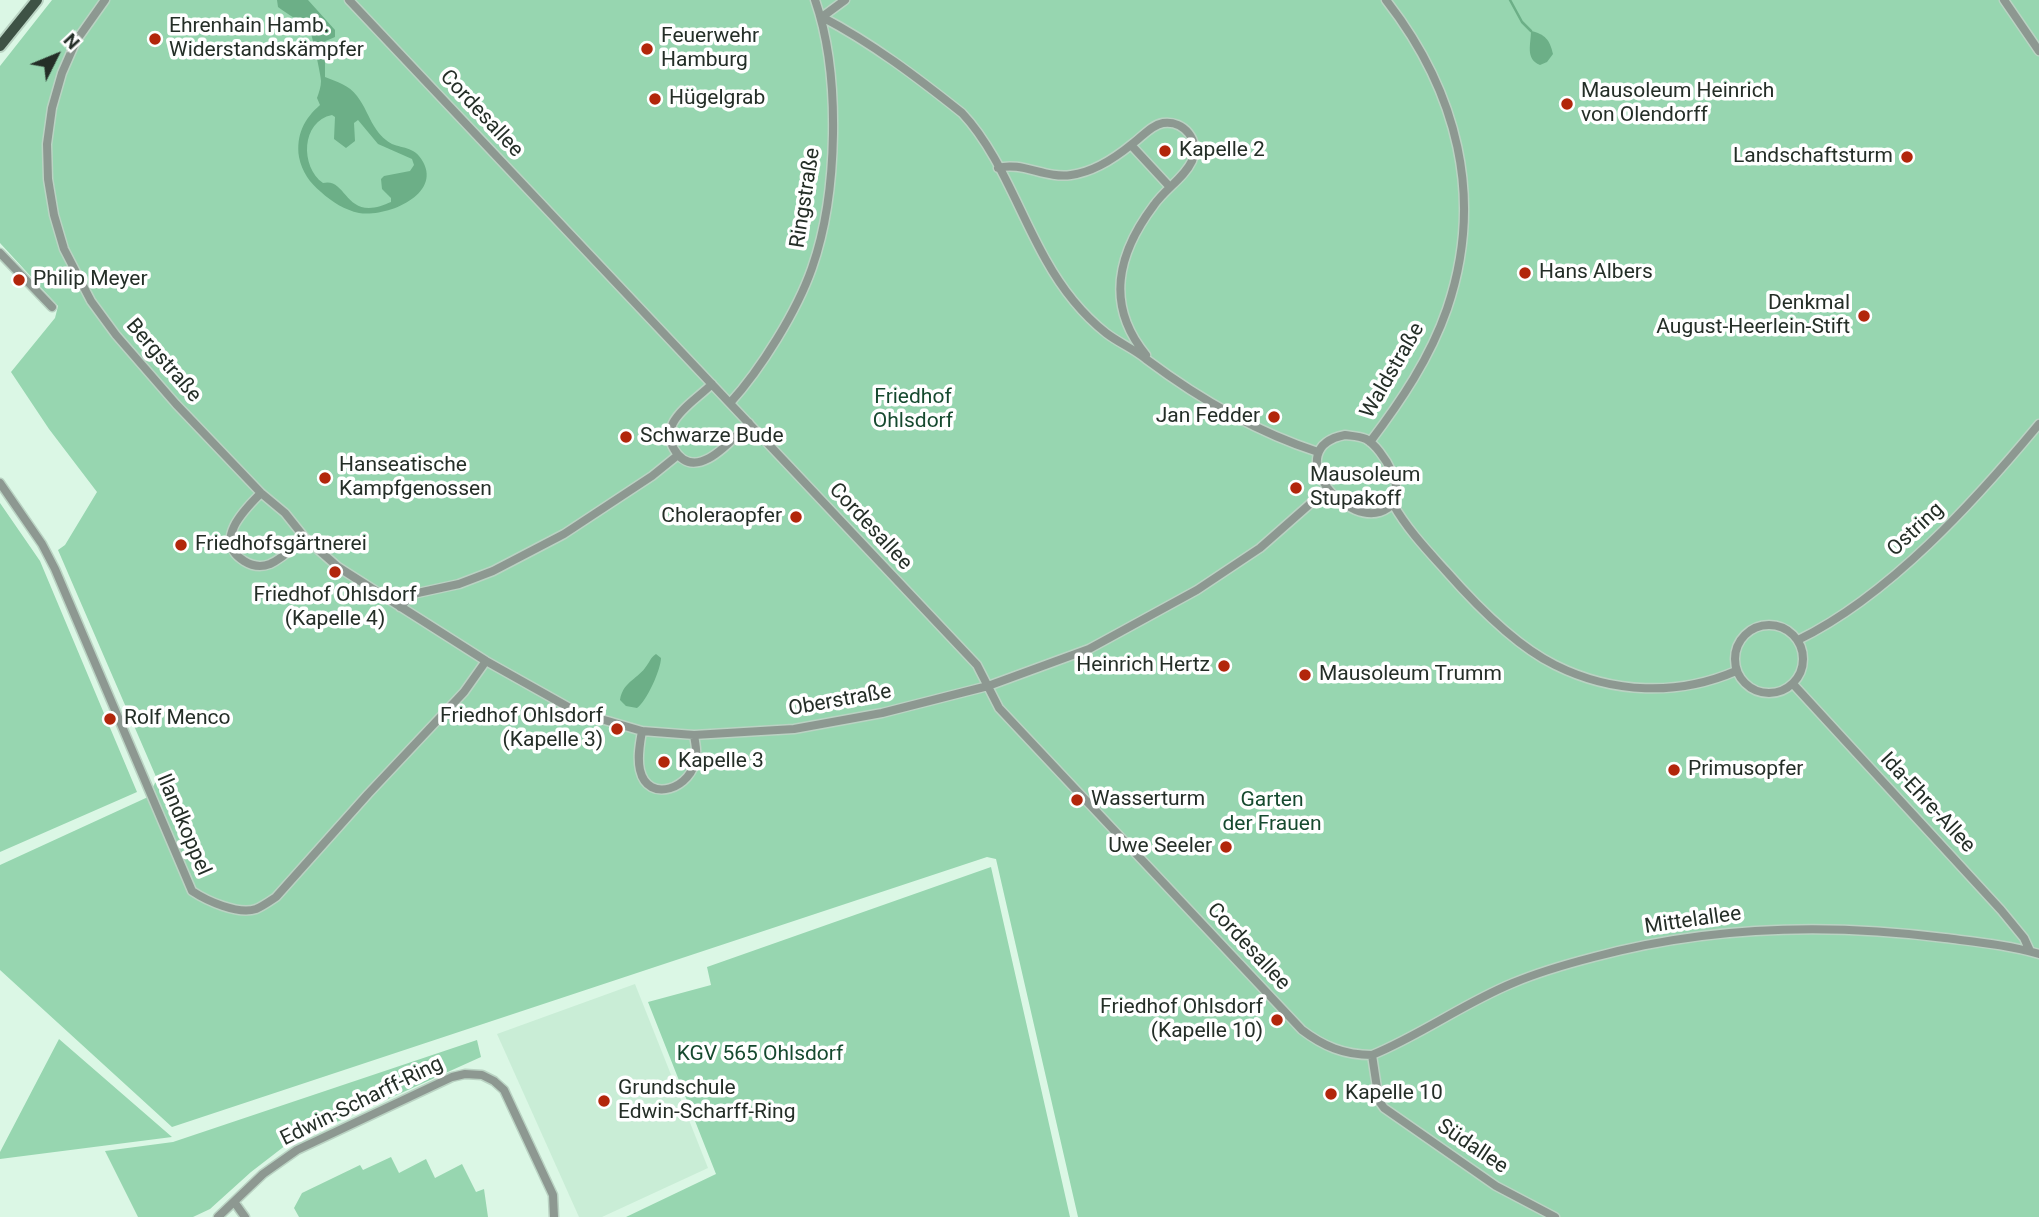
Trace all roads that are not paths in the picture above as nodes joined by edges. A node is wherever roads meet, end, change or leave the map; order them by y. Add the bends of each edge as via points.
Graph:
1 (37, 0) edge
2 (105, 0) edge
3 (349, 0) edge
4 (816, 0) edge
5 (845, 0) edge
6 (1386, 0) edge
7 (2004, 0) edge
8 (822, 17) junction
9 (0, 46) edge
10 (2039, 51) edge
11 (1131, 145) junction
12 (998, 168) junction
13 (1169, 187) junction
14 (0, 253) edge
15 (52, 307) dead end
16 (1152, 363) junction
17 (712, 384) junction
18 (730, 403) junction
19 (749, 423) junction
20 (2039, 424) edge
21 (1370, 442) junction
22 (1318, 452) junction
23 (678, 456) junction
24 (0, 483) edge
25 (1328, 489) junction
26 (261, 493) junction
27 (1393, 504) junction
28 (305, 538) junction
29 (400, 607) junction
30 (441, 633) joint
31 (1798, 640) junction
32 (486, 661) junction
33 (1736, 671) junction
34 (1793, 684) junction
35 (988, 686) junction
36 (642, 731) junction
37 (694, 735) junction
38 (2029, 951) junction
39 (2039, 954) edge
40 (1372, 1055) junction
41 (235, 1203) junction
42 (218, 1217) edge
43 (245, 1217) edge
44 (554, 1217) edge
45 (1555, 1217) edge

1 - 9 main road
2 - 26 street, Bergstraße via 76,41 52,108 48,179 64,249 91,301 117,335
3 - 17 street, Cordesallee
4 - 8 street, Ringstraße
5 - 8 street
6 - 21 street, Waldstraße via 1415,41 1446,103 1465,195 1458,267 1447,310 1419,370
7 - 10 street
8 - 12 street via 886,56 962,113
8 - 18 street, Ringstraße via 833,132 829,192 816,256 789,316
11 - 12 street via 1091,170 1070,176
11 - 13 street
11 - 13 street via 1158,124 1175,124 1187,131 1194,143 1194,157
12 - 16 street via 1047,261 1075,302 1105,333
13 - 16 street via 1138,229 1118,292 1137,345
14 - 15 street
16 - 22 street via 1243,421
17 - 18 street, Cordesallee
17 - 23 street via 672,425 672,447
18 - 19 street, Cordesallee
19 - 23 street via 706,460 687,461
19 - 35 street, Cordesallee via 977,665
20 - 31 street, Ostring via 1990,482 1918,552 1853,609
21 - 22 street, Waldstraße via 1345,435 1330,439
21 - 27 street, Waldstraße via 1393,472
22 - 25 street via 1319,473
23 - 29 street via 566,533 493,571 413,594
24 - 32 street, Ilandkoppel via 48,554 192,891 208,901 249,910 276,897 464,692
25 - 27 street via 1341,502 1364,512 1380,513
25 - 35 street via 1260,548 1186,596 1089,649
26 - 28 street, Bergstraße via 280,507
26 - 28 street via 234,525 231,538 239,557 259,567 268,565
27 - 33 street via 1468,596 1555,666 1600,682 1639,689 1677,688
28 - 29 street, Bergstraße via 338,567
29 - 30 street, Bergstraße
30 - 32 street, Oberstraße
31 - 33 street via 1780,626 1756,626 1739,640
31 - 34 street via 1803,663
32 - 36 street, Oberstraße via 577,712
33 - 34 street via 1747,686 1764,693
34 - 38 street, Ida-Ehre-Allee via 2001,910
35 - 37 street, Oberstraße via 794,729
35 - 40 street, Cordesallee via 999,708 1302,1030 1332,1049
36 - 37 street, Oberstraße
36 - 37 street via 640,771 646,781 665,789 676,788 691,771 696,758
38 - 39 street, Mittelallee
38 - 40 street, Mittelallee via 1907,933 1821,928 1730,931 1574,962 1514,982
40 - 45 street, Südallee via 1384,1108 1487,1180
41 - 42 street, Edwin-Scharff-Ring
41 - 43 street
41 - 44 street, Edwin-Scharff-Ring via 298,1149 452,1077 474,1073 494,1081 508,1098 553,1195

